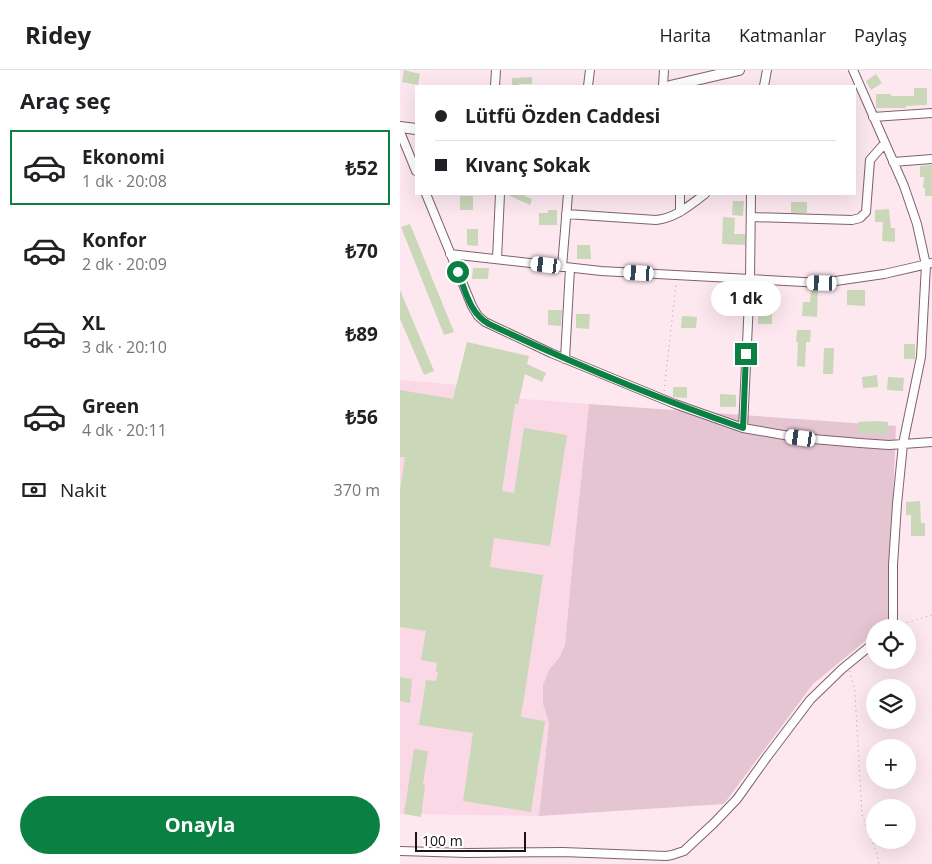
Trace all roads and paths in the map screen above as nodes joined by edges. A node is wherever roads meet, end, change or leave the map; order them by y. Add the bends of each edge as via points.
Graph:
1 (495, 70) edge
2 (590, 70) edge
3 (664, 70) edge
4 (739, 70) edge
5 (767, 70) edge
6 (853, 70) edge
7 (857, 81) junction
8 (495, 85) edge
9 (588, 85) edge
10 (663, 85) edge
11 (676, 85) edge
12 (764, 85) edge
13 (851, 85) edge
14 (932, 112) edge
15 (873, 117) junction
16 (400, 127) edge
17 (415, 129) edge
18 (400, 132) edge
19 (885, 143) junction
20 (932, 159) edge
21 (893, 162) junction
22 (415, 169) edge
23 (426, 195) edge
24 (500, 195) edge
25 (568, 195) edge
26 (680, 195) edge
27 (704, 195) edge
28 (751, 195) edge
29 (680, 212) junction
30 (566, 214) junction
31 (751, 217) junction
32 (450, 254) junction
33 (497, 259) junction
34 (929, 264) edge
35 (566, 267) junction
36 (677, 275) junction
37 (750, 280) junction
38 (565, 359) junction
39 (663, 399) junction
40 (743, 428) junction
41 (932, 442) edge
42 (903, 444) junction
43 (932, 614) edge
44 (893, 619) edge
45 (916, 619) edge
46 (866, 649) edge
47 (847, 665) junction
48 (400, 851) edge
49 (879, 864) edge

1 - 8 street
2 - 9 street
3 - 10 street
4 - 11 street
5 - 12 street
6 - 7 street
7 - 13 street
7 - 15 street
14 - 15 street
15 - 19 street
16 - 17 street
18 - 22 street
19 - 21 street
19 - 31 street via 870,160 866,212 860,218
20 - 21 street
21 - 34 street via 911,205
23 - 32 street
24 - 33 street
25 - 30 street
26 - 29 street
27 - 29 street
28 - 31 street
29 - 30 street via 656,220
30 - 35 street
31 - 37 street
32 - 33 street
32 - 38 street via 474,312 481,319
33 - 35 street
34 - 37 street via 822,283
34 - 42 street via 921,357
35 - 36 street
35 - 38 street
36 - 37 street
36 - 39 path
37 - 40 street
38 - 39 street
39 - 40 street
40 - 42 street via 831,441
41 - 42 street
42 - 44 street via 893,565
43 - 45 path
46 - 47 street
47 - 48 street via 810,700 737,799 703,834 678,853 666,856
47 - 49 path via 856,693 862,814

